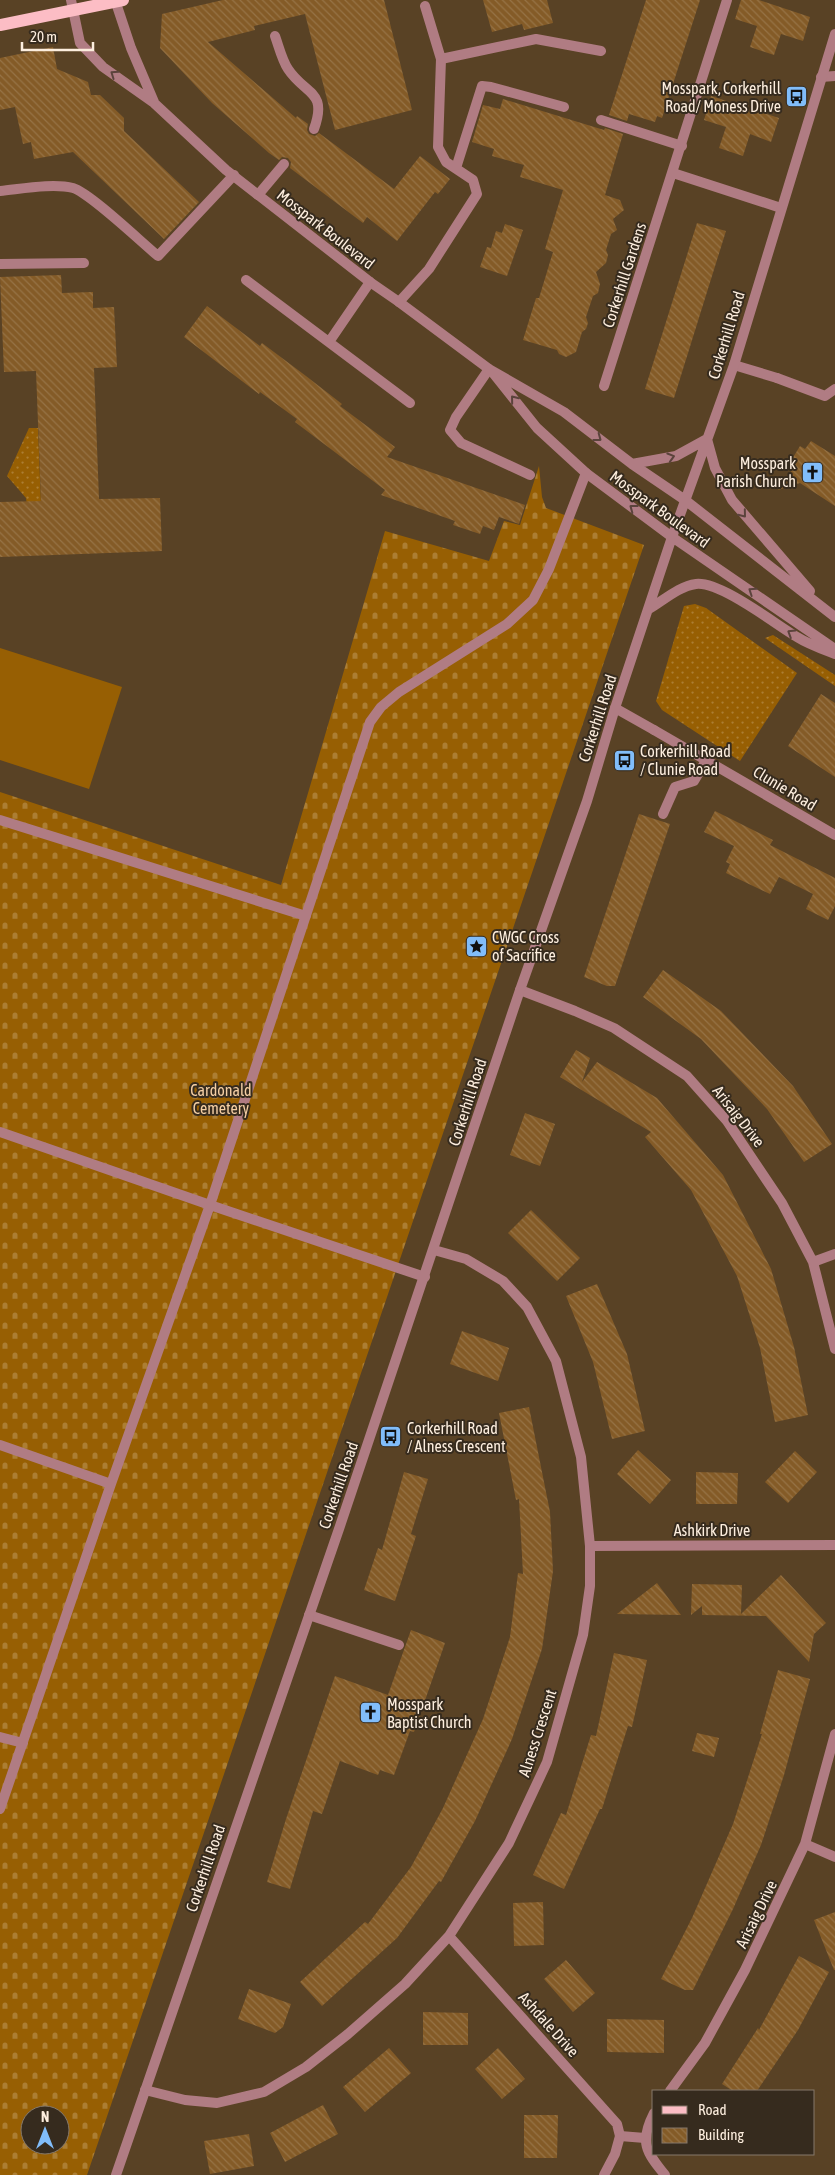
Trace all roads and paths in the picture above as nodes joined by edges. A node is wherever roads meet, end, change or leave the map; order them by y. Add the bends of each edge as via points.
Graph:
1 (727, 0) edge
2 (117, 1) edge
3 (72, 5) edge
4 (425, 6) dead end
5 (0, 25) edge
6 (835, 34) edge
7 (275, 36) dead end
8 (602, 51) dead end
9 (441, 59) junction
10 (835, 76) edge
11 (822, 77) junction
12 (154, 103) junction
13 (564, 106) dead end
14 (601, 120) dead end
15 (314, 129) dead end
16 (682, 146) junction
17 (284, 164) dead end
18 (456, 168) junction
19 (673, 173) junction
20 (234, 176) junction
21 (0, 191) edge
22 (258, 195) junction
23 (781, 208) junction
24 (84, 263) dead end
25 (0, 264) edge
26 (246, 280) dead end
27 (370, 282) junction
28 (400, 302) junction
29 (329, 342) junction
30 (734, 365) junction
31 (489, 369) junction
32 (604, 386) dead end
33 (835, 388) edge
34 (824, 396) junction
35 (835, 401) edge
36 (410, 403) dead end
37 (707, 439) junction
38 (632, 464) junction
39 (586, 473) junction
40 (530, 475) dead end
41 (685, 500) junction
42 (672, 537) junction
43 (649, 609) junction
44 (826, 609) junction
45 (835, 617) edge
46 (835, 648) edge
47 (835, 654) edge
48 (615, 708) junction
49 (707, 759) junction
50 (663, 814) dead end
51 (0, 820) edge
52 (835, 835) edge
53 (306, 916) junction
54 (520, 990) junction
55 (0, 1132) edge
56 (210, 1205) junction
57 (434, 1250) junction
58 (835, 1254) edge
59 (813, 1262) junction
60 (424, 1277) junction
61 (835, 1349) edge
62 (0, 1445) edge
63 (111, 1484) junction
64 (835, 1545) edge
65 (590, 1546) junction
66 (309, 1616) junction
67 (399, 1646) dead end
68 (835, 1734) edge
69 (0, 1736) edge
70 (23, 1743) junction
71 (0, 1810) edge
72 (806, 1844) junction
73 (835, 1857) edge
74 (449, 1936) junction
75 (145, 2090) junction
76 (671, 2090) edge
77 (652, 2117) edge
78 (620, 2136) junction
79 (645, 2138) junction
80 (116, 2175) edge
81 (604, 2175) edge
82 (665, 2175) edge

1 - 16 street, Corkerhill Gardens
2 - 3 main road
2 - 12 street, Mosspark Boulevard
3 - 5 main road
12 -> 3 street, Mosspark Boulevard via 103,67 80,43
4 - 9 street
6 - 11 street, Corkerhill Road
7 - 15 street via 288,70 316,99 320,112
8 - 9 street via 536,39
9 - 18 street via 438,147 446,162
10 - 11 street
11 - 23 street, Corkerhill Road
12 - 20 street, Mosspark Boulevard
13 - 18 street via 482,86
14 - 16 street
16 - 19 street, Corkerhill Gardens
17 - 22 street
18 - 28 street via 473,180 477,194 428,269
19 - 23 street
19 - 32 street, Corkerhill Gardens
20 - 21 street via 158,256 74,188
20 - 22 street, Mosspark Boulevard
22 - 27 street, Mosspark Boulevard
23 - 30 street, Corkerhill Road
24 - 25 street
26 - 29 street
27 - 28 street, Mosspark Boulevard
27 - 29 street
28 - 31 street, Mosspark Boulevard
29 - 36 street
30 - 34 street
30 - 37 street, Corkerhill Road
31 -> 38 street, Mosspark Boulevard via 564,412
39 -> 31 street, Mosspark Boulevard via 537,428
31 - 40 street via 450,430 461,443
33 - 34 street
34 - 35 street
38 -> 37 street via 676,456
37 - 41 street, Corkerhill Road
37 -> 44 street via 716,468 732,500
38 - 41 street, Mosspark Boulevard
42 -> 39 street, Mosspark Boulevard
39 - 53 street via 549,569 533,600 507,624 399,692 370,722
41 - 42 street, Corkerhill Road
41 - 44 street, Mosspark Boulevard
42 - 43 street, Corkerhill Road
46 -> 42 street, Mosspark Boulevard
47 -> 43 street via 799,638 728,593 706,584 681,589
43 - 48 street, Corkerhill Road
44 - 45 street, Mosspark Boulevard
48 - 49 street, Clunie Road
48 - 54 street, Corkerhill Road via 587,800
49 - 50 street via 694,781 675,787
49 - 52 street, Clunie Road
51 - 53 street
53 - 56 street
54 - 57 street, Corkerhill Road
54 - 59 street, Arisaig Drive via 614,1028 687,1076 728,1121 756,1162
55 - 56 street
56 - 60 street
56 - 63 street
57 - 60 street, Corkerhill Road
57 - 65 street, Alness Crescent via 466,1259 503,1281 527,1307 556,1361 581,1457
58 - 59 street
59 - 61 street, Arisaig Drive
60 - 66 street, Corkerhill Road
62 - 63 street
63 - 70 street
64 - 65 street, Ashkirk Drive
65 - 74 street, Alness Crescent via 590,1586 583,1635 546,1762 509,1843
66 - 67 street
66 - 75 street, Corkerhill Road
68 - 72 street, Arisaig Drive
69 - 70 street
70 - 71 street
72 - 73 street
72 - 76 street, Arisaig Drive via 706,2043
74 - 75 street, Alness Crescent via 405,1984 348,2034 306,2067 264,2092 217,2103 185,2100
74 - 78 street, Ashdale Drive via 609,2113
75 - 80 street, Corkerhill Road
77 - 79 street
78 - 79 street
78 - 81 street via 616,2154
79 - 82 street via 648,2155

